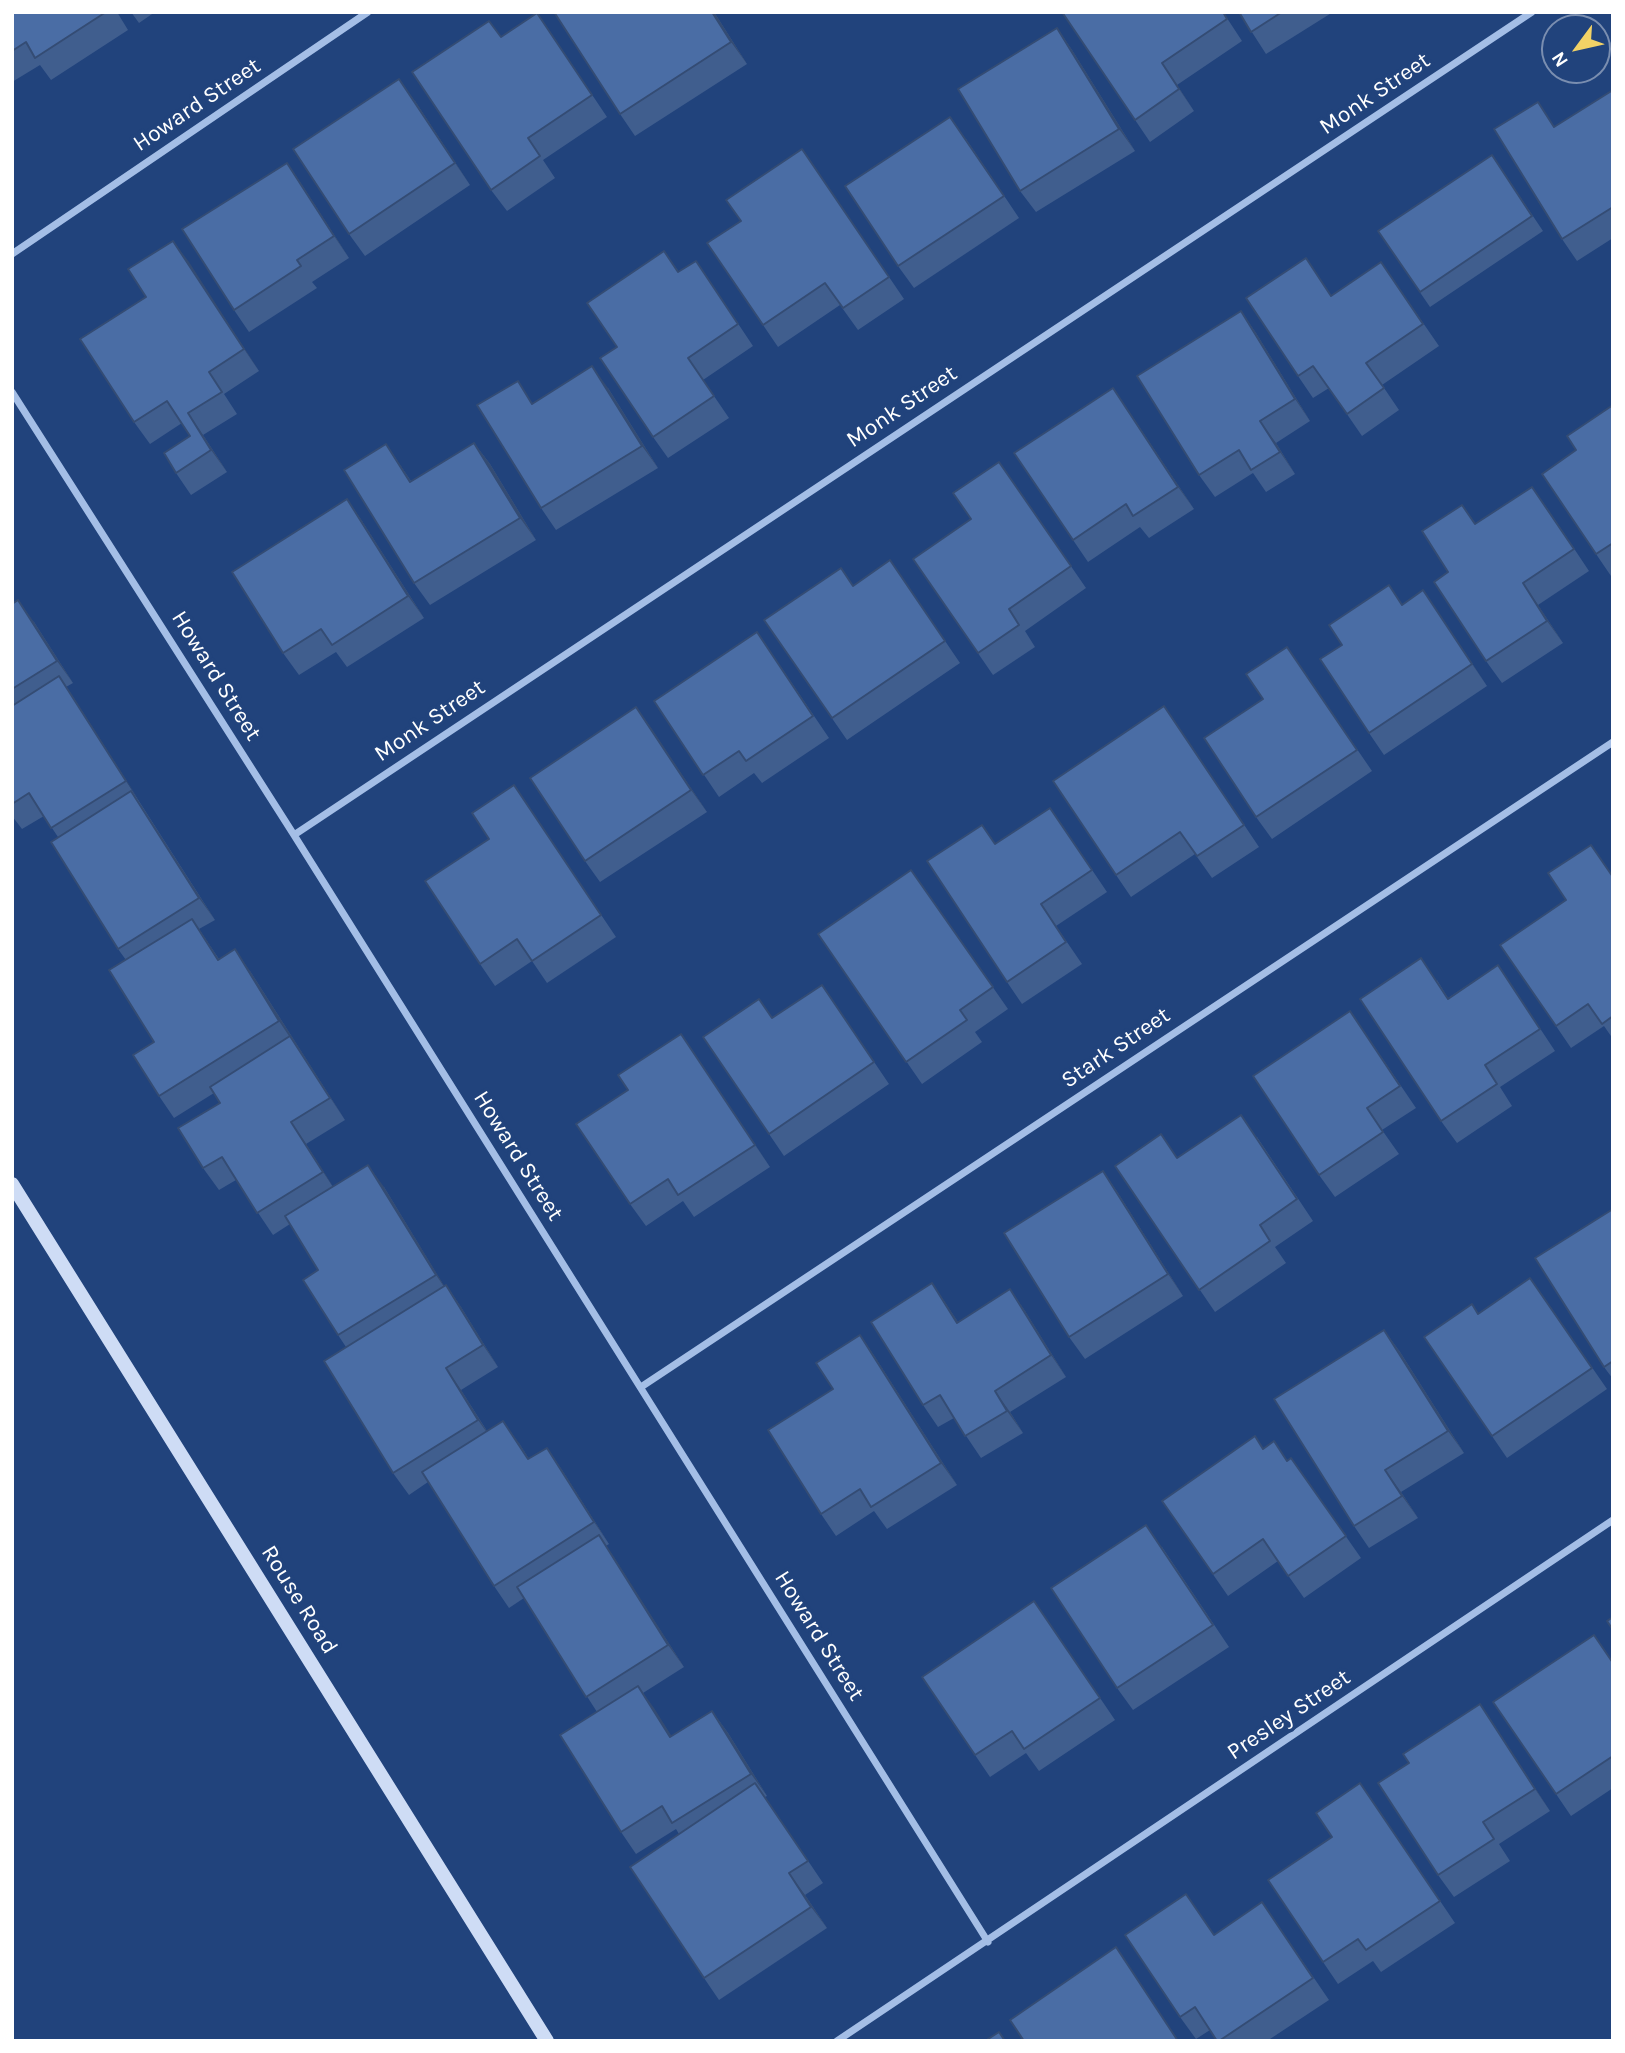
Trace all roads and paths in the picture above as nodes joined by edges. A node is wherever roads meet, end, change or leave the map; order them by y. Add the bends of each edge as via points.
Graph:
1 (368, 12) edge
2 (1532, 12) edge
3 (12, 254) edge
4 (12, 392) edge
5 (1613, 741) edge
6 (294, 835) junction
7 (12, 1184) edge
8 (641, 1387) junction
9 (1613, 1520) edge
10 (988, 1942) junction
11 (547, 2041) edge
12 (837, 2041) edge

1 - 3 street, Howard Street
2 - 6 street, Monk Street
4 - 6 street, Howard Street
5 - 8 street, Stark Street
6 - 8 street, Howard Street
7 - 11 street, Rouse Road
8 - 10 street, Howard Street
9 - 10 street, Presley Street
10 - 12 street, Presley Street

